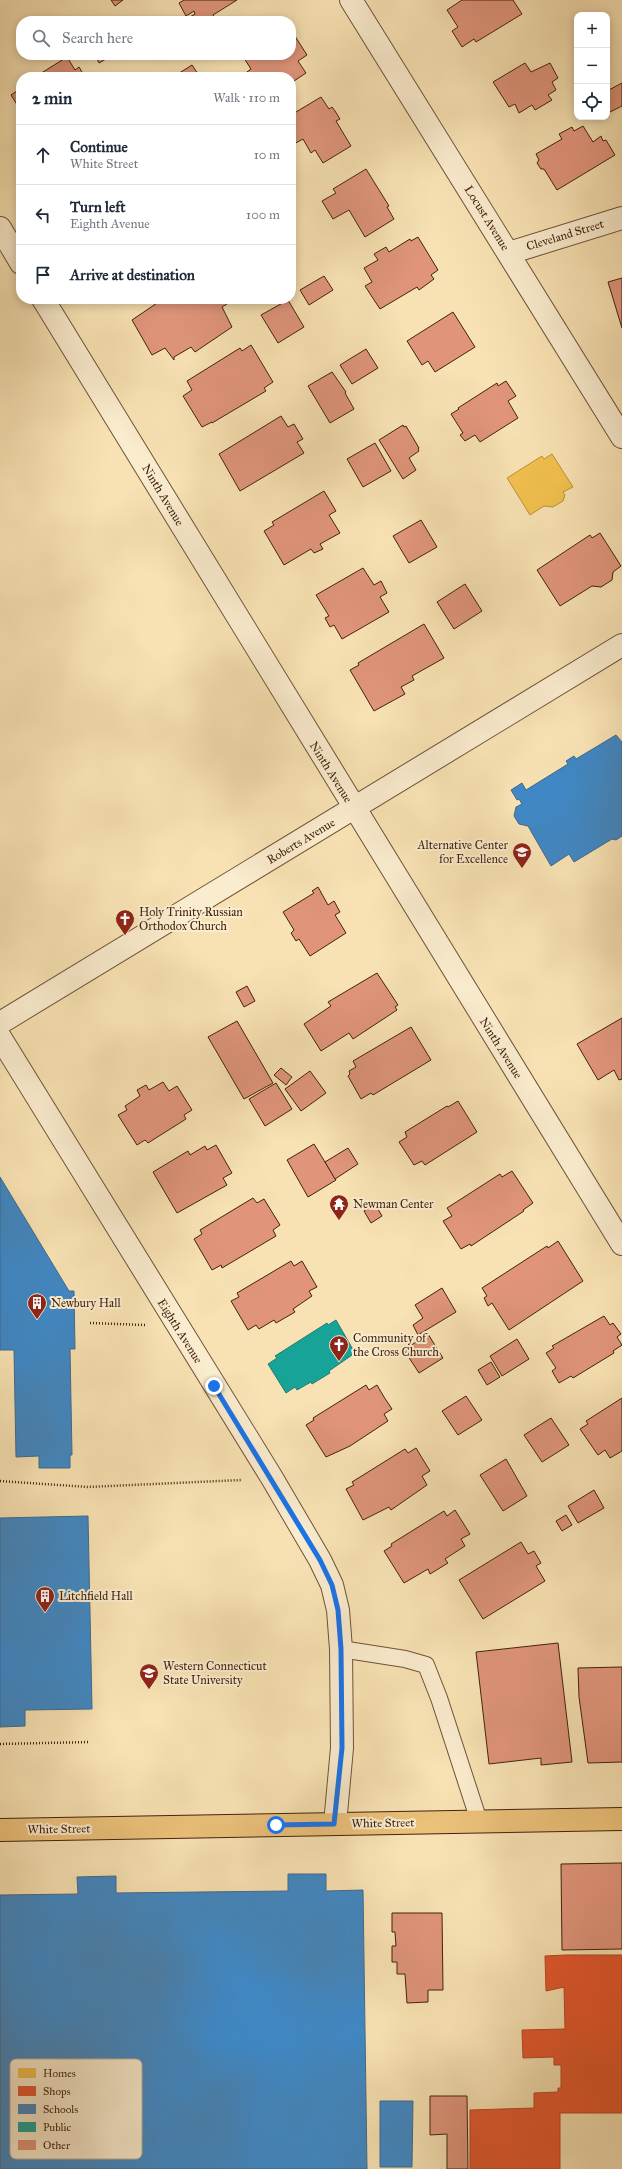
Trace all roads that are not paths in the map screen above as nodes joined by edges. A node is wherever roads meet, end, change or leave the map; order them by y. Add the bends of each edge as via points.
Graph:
1 (351, 0) edge
2 (622, 218) edge
3 (0, 228) edge
4 (509, 252) junction
5 (16, 255) edge
6 (46, 304) edge
7 (622, 437) edge
8 (622, 645) edge
9 (354, 810) junction
10 (0, 1023) edge
11 (0, 1036) edge
12 (622, 1244) edge
13 (341, 1649) junction
14 (622, 1819) edge
15 (479, 1821) junction
16 (334, 1824) junction
17 (0, 1830) edge

1 - 4 street, Locust Avenue
2 - 4 street, Cleveland Street
3 - 5 street
4 - 7 street, Locust Avenue
6 - 9 street, Ninth Avenue
8 - 9 street, Roberts Avenue
9 - 10 street, Roberts Avenue
9 - 12 street, Ninth Avenue
11 - 13 street, Eighth Avenue via 320,1560 332,1585 338,1610
13 - 15 lane via 405,1659 426,1665
13 - 16 street, Eighth Avenue via 342,1748
14 - 15 main road, White Street
15 - 16 main road, White Street
16 - 17 main road, White Street

